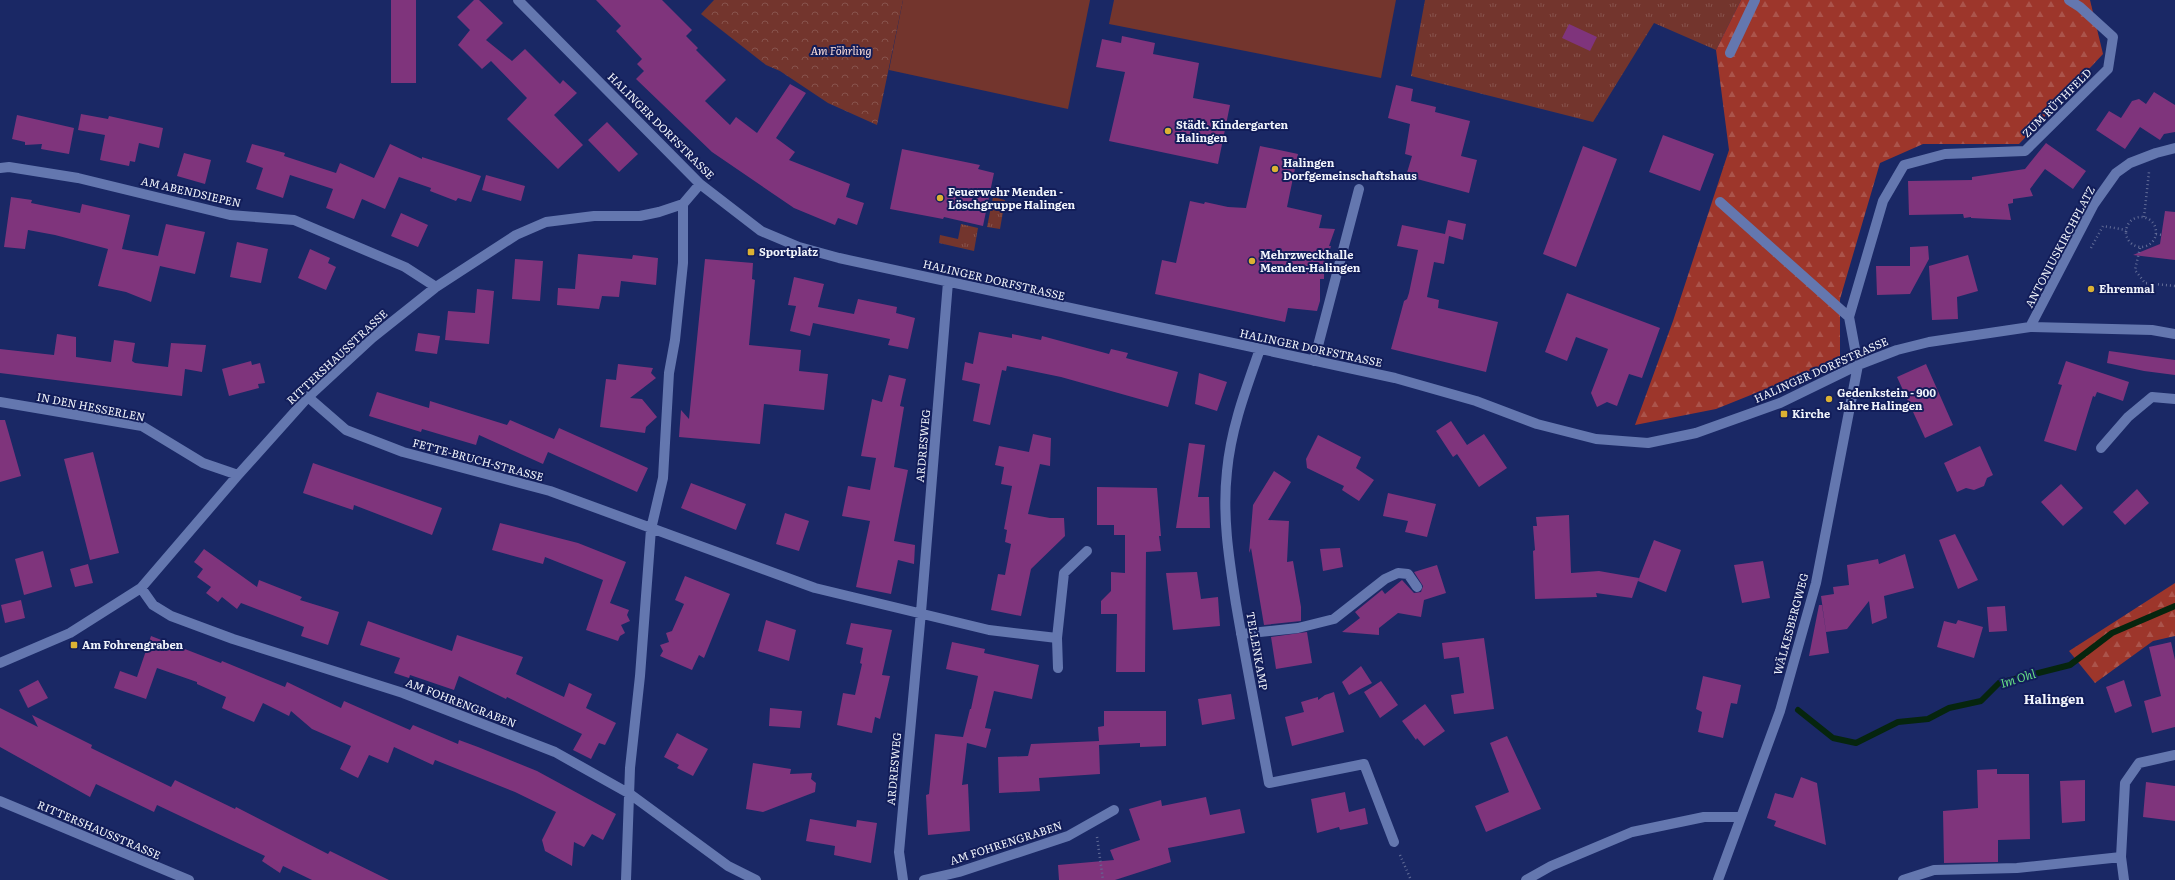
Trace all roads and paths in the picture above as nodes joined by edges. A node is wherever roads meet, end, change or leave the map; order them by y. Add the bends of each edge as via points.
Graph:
1 (518, 0) edge
2 (1755, 0) edge
3 (2069, 0) edge
4 (1730, 53) dead end
5 (2175, 148) edge
6 (0, 168) edge
7 (2149, 169) dead end
8 (700, 184) junction
9 (1359, 189) dead end
10 (1720, 202) dead end
11 (683, 204) junction
12 (2144, 217) junction
13 (2126, 230) junction
14 (2156, 234) junction
15 (2162, 234) dead end
16 (2140, 248) junction
17 (2088, 253) dead end
18 (948, 282) junction
19 (2175, 286) edge
20 (436, 287) junction
21 (1849, 317) junction
22 (2030, 327) junction
23 (2175, 334) edge
24 (1260, 349) junction
25 (1314, 361) junction
26 (1858, 365) junction
27 (308, 397) junction
28 (2175, 399) edge
29 (0, 402) edge
30 (2101, 448) dead end
31 (238, 475) junction
32 (651, 529) junction
33 (1087, 551) dead end
34 (1417, 587) dead end
35 (141, 588) junction
36 (922, 612) junction
37 (1241, 634) junction
38 (1057, 638) junction
39 (0, 663) edge
40 (1058, 668) dead end
41 (2175, 754) edge
42 (630, 794) junction
43 (0, 801) edge
44 (1114, 810) dead end
45 (1741, 817) junction
46 (1094, 821) junction
47 (1394, 842) joint
48 (2121, 857) junction
49 (189, 880) edge
50 (626, 880) edge
51 (756, 880) edge
52 (903, 880) edge
53 (924, 880) edge
54 (1103, 880) edge
55 (1411, 880) edge
56 (1526, 880) edge
57 (1718, 880) edge
58 (1903, 880) edge
59 (2124, 880) edge

1 - 8 street, HALINGER DORFSTRASSE
2 - 4 street
3 - 21 street, ZUM RÜTHFELD via 2113,37 2108,69 2025,151 1944,154 1904,165 1883,202
5 - 22 street, ANTONIUSKIRCHPLATZ via 2130,163 2116,173 2094,204
6 - 20 street, AM ABENDSIEPEN via 9,167 78,178 230,215 294,220 405,267
7 - 12 path
8 - 11 street
8 - 18 street, HALINGER DORFSTRASSE via 761,231 799,247
9 - 25 street
10 - 21 street
11 - 20 street, RITTERSHAUSSTRASSE via 640,216 594,216 546,222 516,235
11 - 32 street via 683,263 669,373 663,478
12 - 13 path via 2132,220
12 - 14 path via 2154,224
13 - 16 path via 2128,242
13 - 17 path via 2103,226
14 - 15 path
14 - 16 path via 2152,243
16 - 19 path via 2135,270 2145,283
18 - 24 street, HALINGER DORFSTRASSE
18 - 36 street, ARDRESWEG
20 - 27 street, RITTERSHAUSSTRASSE via 372,338
21 - 26 street, ZUM RÜTHFELD
22 - 23 street, HALINGER DORFSTRASSE via 2152,330
22 - 26 street, HALINGER DORFSTRASSE via 1929,342 1897,350
24 - 25 street, HALINGER DORFSTRASSE
24 - 37 street, TELLENKAMP via 1231,440 1227,472 1225,532
25 - 26 street, HALINGER DORFSTRASSE via 1395,378 1476,401 1537,424 1596,439 1648,443 1696,433 1780,403
26 - 45 street, WÄLKESBERGWEG via 1816,583 1780,711
27 - 31 street, RITTERSHAUSSTRASSE
27 - 32 street, FETTE-BRUCH-STRASSE via 346,430 403,452 550,492
28 - 30 street via 2152,397 2128,417
29 - 31 street, IN DEN HESSERLEN via 142,426 203,463
31 - 35 street, RITTERSHAUSSTRASSE
32 - 36 street, FETTE-BRUCH-STRASSE via 815,588
32 - 42 street via 630,768
33 - 38 street via 1064,573
34 - 37 street via 1408,574 1398,572 1385,579 1334,619 1298,628
35 - 39 street, RITTERSHAUSSTRASSE via 70,633
35 - 42 street, AM FOHRENGRABEN via 153,605 171,616 233,639 403,693 555,752
36 - 38 street via 989,630
36 - 52 street, ARDRESWEG via 898,852
37 - 47 street, TELLENKAMP via 1269,782 1364,764
38 - 40 street
41 - 48 street via 2139,763 2125,783
42 - 50 street
42 - 51 street, AM FOHRENGRABEN via 728,866
43 - 49 street, RITTERSHAUSSTRASSE
44 - 46 street, AM FOHRENGRABEN
45 - 56 street via 1704,817 1632,832 1551,866
45 - 57 street, WÄLKESBERGWEG
46 - 53 street, AM FOHRENGRABEN via 1068,836 959,872
46 - 54 path
47 - 55 path
48 - 58 street via 2017,868 1934,870
48 - 59 street

